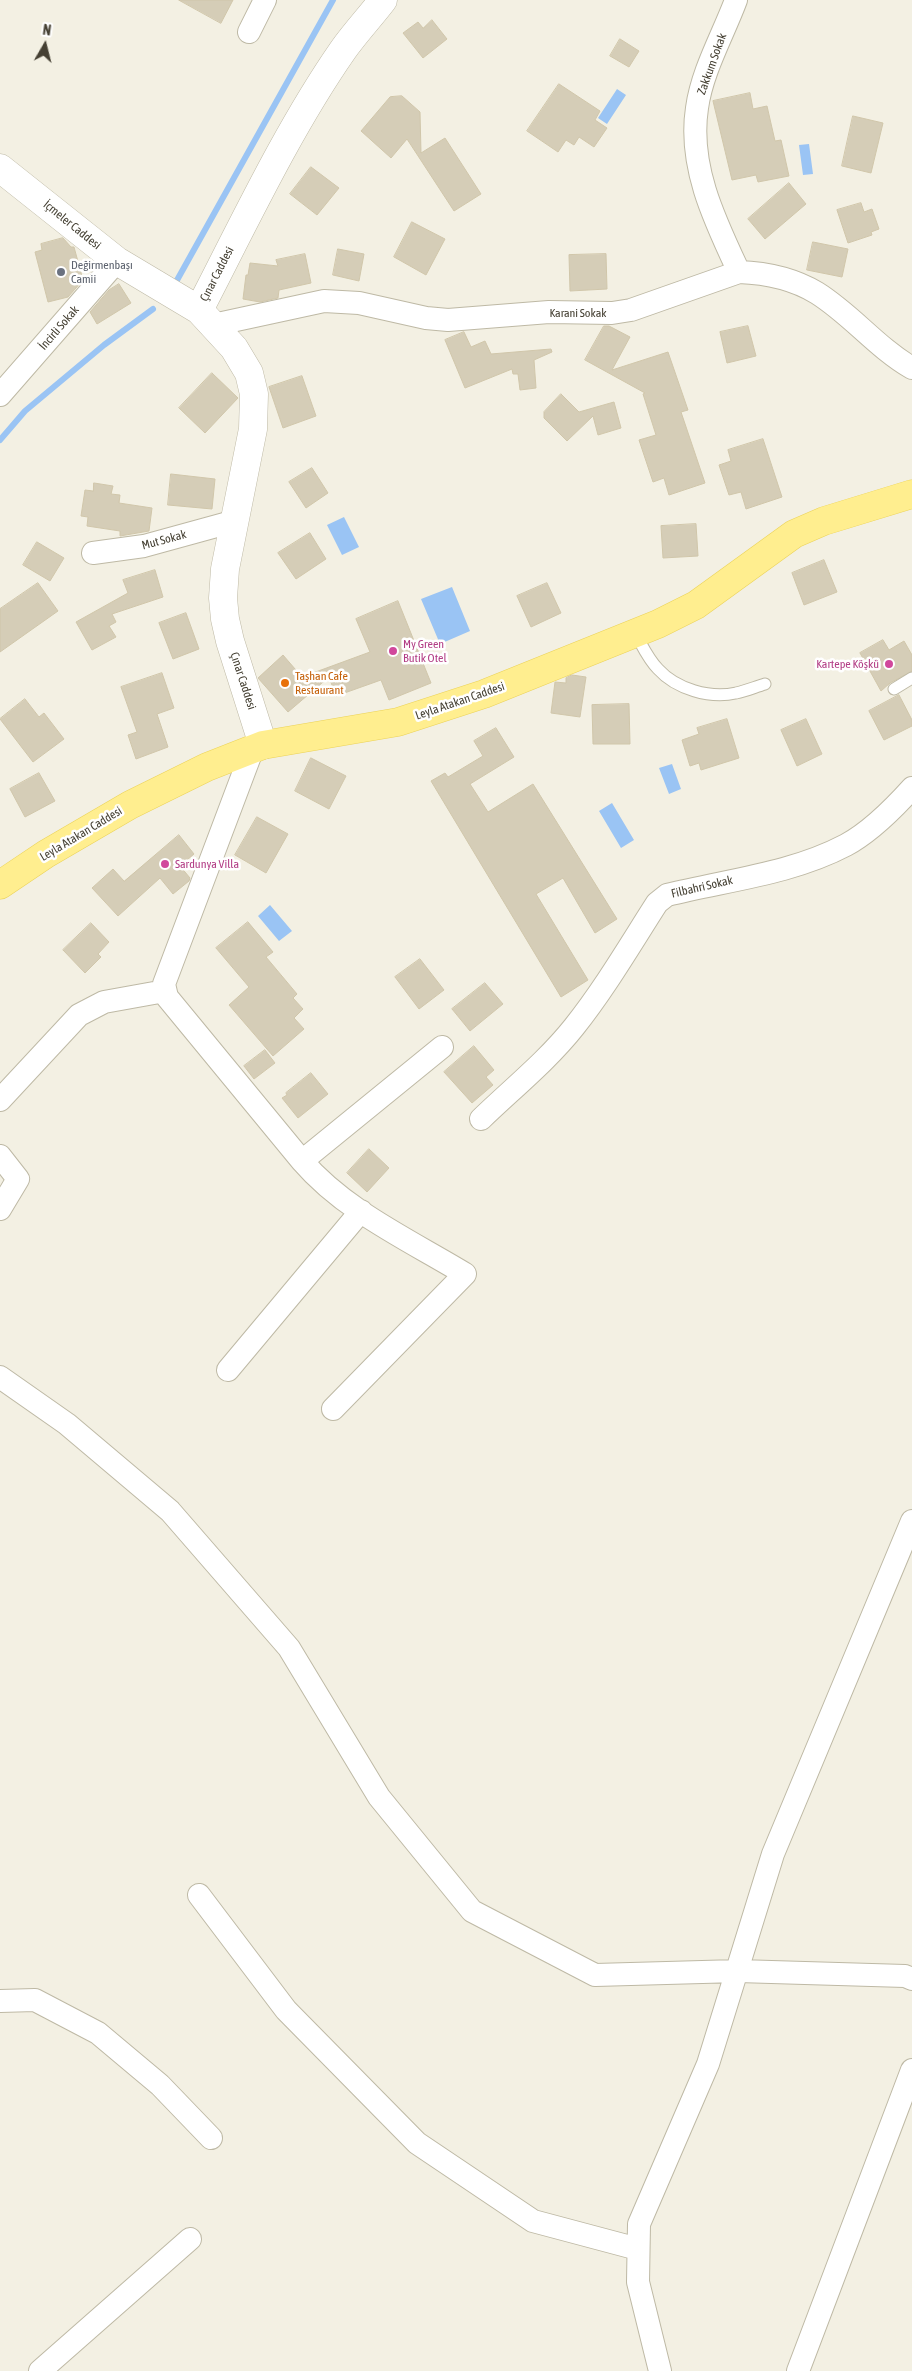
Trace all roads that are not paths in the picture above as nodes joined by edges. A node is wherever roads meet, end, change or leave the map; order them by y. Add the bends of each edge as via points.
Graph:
1 (265, 0) edge
2 (384, 0) edge
3 (736, 0) edge
4 (249, 32) dead end
5 (0, 168) edge
6 (117, 261) junction
7 (739, 272) junction
8 (206, 318) junction
9 (912, 368) edge
10 (0, 395) edge
11 (912, 494) edge
12 (235, 521) junction
13 (93, 553) dead end
14 (635, 633) junction
15 (912, 678) edge
16 (765, 684) dead end
17 (894, 689) dead end
18 (258, 746) junction
19 (912, 788) edge
20 (0, 885) edge
21 (165, 990) junction
22 (442, 1047) dead end
23 (0, 1100) edge
24 (481, 1119) dead end
25 (0, 1156) edge
26 (302, 1161) junction
27 (0, 1209) edge
28 (360, 1211) junction
29 (228, 1370) dead end
30 (0, 1377) edge
31 (334, 1409) dead end
32 (912, 1521) edge
33 (199, 1895) dead end
34 (738, 1971) junction
35 (912, 1979) edge
36 (0, 2002) edge
37 (912, 2070) edge
38 (211, 2138) dead end
39 (190, 2239) dead end
40 (638, 2249) junction
41 (40, 2371) edge
42 (660, 2371) edge
43 (798, 2371) edge

1 - 4 street
2 - 8 street, Çınar Caddesi via 343,50 317,92 242,226
3 - 7 street, Zakkum Sokak via 705,77 696,121 704,189 713,217
5 - 6 street, İçmeler Caddesi
6 - 8 street, İçmeler Caddesi
6 - 10 street, İncirli Sokak
7 - 8 street, Karani Sokak via 612,314 549,312 448,320 359,303 324,301
7 - 9 street, Karani Sokak via 774,276 816,292 881,348
8 - 12 street, Çınar Caddesi via 239,356 249,373 254,394 253,429
11 - 14 main road, Leyla Atakan Caddesi via 824,521 794,534 696,605
12 - 13 street, Mut Sokak via 144,546
12 - 18 street, Çınar Caddesi via 224,581 225,619
14 - 16 lane via 658,669 685,688 720,695
14 - 18 main road, Leyla Atakan Caddesi via 484,694 398,722
15 - 17 lane
18 - 20 main road, Leyla Atakan Caddesi via 154,792 46,854
18 - 21 street via 164,984
19 - 24 street, Filbahri Sokak via 894,808 847,844 796,866 667,895 657,903 573,1028
21 - 23 street via 104,1002 79,1015
21 - 26 street via 167,997
22 - 26 street
25 - 27 street via 18,1178
26 - 28 street via 325,1185
28 - 29 street
28 - 31 street via 465,1274
30 - 34 street via 68,1424 170,1511 289,1648 380,1797 472,1911 595,1975
32 - 34 street via 773,1854
33 - 40 street via 286,2010 417,2143 533,2221
34 - 35 street via 905,1976
34 - 40 street via 708,2064 639,2224
36 - 38 street via 35,2000 98,2033 160,2085
37 - 43 street
39 - 41 street
40 - 42 street via 638,2282

